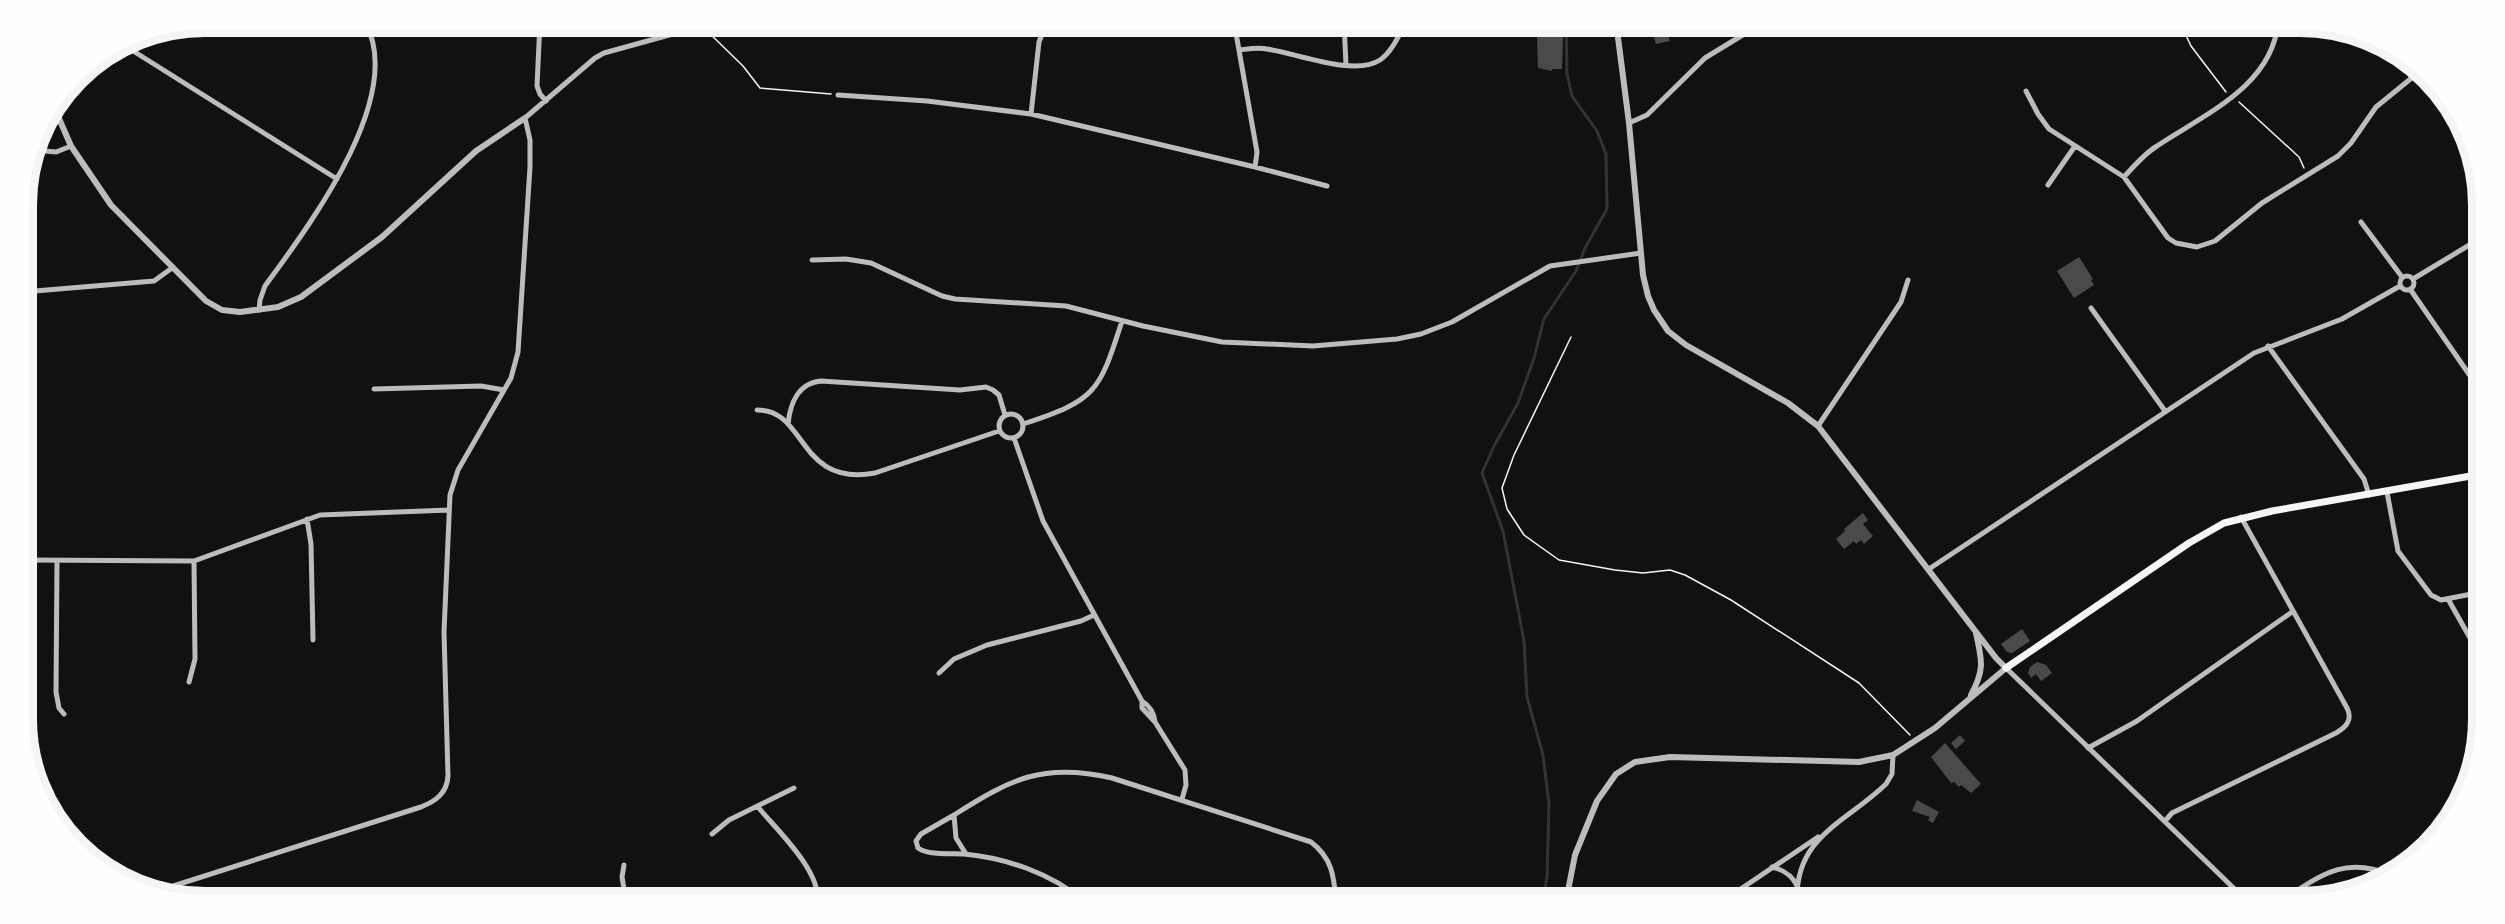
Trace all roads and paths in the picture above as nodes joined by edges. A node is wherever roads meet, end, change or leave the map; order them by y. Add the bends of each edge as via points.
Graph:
1 (368, 33) edge
2 (539, 33) edge
3 (676, 33) edge
4 (709, 33) edge
5 (1043, 33) edge
6 (1236, 33) edge
7 (1345, 33) edge
8 (1400, 33) edge
9 (1617, 33) edge
10 (1746, 33) edge
11 (2185, 33) edge
12 (2276, 33) edge
13 (131, 50) edge
14 (1239, 50) junction
15 (1346, 65) junction
16 (2414, 76) edge
17 (2026, 91) dead end
18 (837, 94) joint
19 (2231, 99) junction
20 (546, 100) junction
21 (1031, 114) junction
22 (58, 116) edge
23 (525, 118) junction
24 (1629, 123) junction
25 (71, 146) junction
26 (2075, 146) junction
27 (42, 151) edge
28 (1255, 167) junction
29 (2308, 174) junction
30 (2124, 177) junction
31 (337, 179) junction
32 (2048, 184) dead end
33 (1327, 186) dead end
34 (2361, 222) dead end
35 (2472, 243) edge
36 (1641, 253) junction
37 (812, 260) dead end
38 (171, 268) junction
39 (2402, 277) junction
40 (2413, 279) junction
41 (1908, 280) dead end
42 (2400, 286) junction
43 (2410, 289) junction
44 (33, 291) edge
45 (2091, 308) dead end
46 (260, 310) junction
47 (1122, 321) junction
48 (1570, 337) dead end
49 (2268, 346) junction
50 (2472, 379) edge
51 (374, 389) dead end
52 (504, 390) junction
53 (757, 410) dead end
54 (2165, 411) junction
55 (1005, 415) junction
56 (788, 424) junction
57 (1023, 424) junction
58 (1818, 426) junction
59 (999, 431) junction
60 (1014, 438) junction
61 (2472, 476) edge
62 (2387, 492) junction
63 (2369, 495) junction
64 (449, 510) junction
65 (2241, 517) junction
66 (308, 519) junction
67 (33, 560) edge
68 (57, 561) junction
69 (194, 561) junction
70 (1929, 569) junction
71 (2472, 594) edge
72 (2448, 598) junction
73 (2292, 612) junction
74 (1094, 615) junction
75 (1975, 629) junction
76 (314, 640) dead end
77 (2472, 641) edge
78 (2006, 668) junction
79 (939, 673) dead end
80 (189, 682) dead end
81 (1967, 700) junction
82 (64, 714) dead end
83 (1916, 742) junction
84 (2088, 748) junction
85 (1893, 755) junction
86 (794, 788) dead end
87 (1182, 799) junction
88 (758, 807) junction
89 (954, 815) junction
90 (2165, 821) junction
91 (712, 834) dead end
92 (1819, 836) junction
93 (966, 854) junction
94 (624, 865) dead end
95 (1772, 867) junction
96 (2380, 871) edge
97 (1797, 886) junction
98 (170, 887) edge
99 (624, 891) edge
100 (818, 891) edge
101 (1070, 891) edge
102 (1335, 891) edge
103 (1568, 891) edge
104 (1737, 891) edge
105 (1797, 891) edge
106 (2237, 891) edge
107 (2297, 891) edge

1 - 31 street via 375,54 375,80 367,112
2 - 20 street via 537,86
3 - 20 street via 604,53
4 - 18 path via 760,88
5 - 21 street
6 - 14 street
7 - 15 street
8 - 15 street via 1381,60 1364,66
9 - 24 street
10 - 24 street via 1705,58 1647,115
11 - 19 path
12 - 19 street via 2266,58
13 - 31 street
14 - 15 street via 1265,48
14 - 28 street via 1257,152
16 - 29 street via 2376,107 2344,150
17 - 26 street via 2042,122
18 - 21 street
19 - 29 path via 2244,104 2299,157
19 - 30 street via 2155,147
20 - 23 street
21 - 28 street
22 - 25 street
23 - 46 street via 476,151 345,266 301,297
23 - 52 street via 531,150 521,327 515,367
24 - 36 street
25 - 27 street via 56,152
25 - 38 street via 111,205
26 - 30 street
26 - 32 street
28 - 33 street
29 - 30 street via 2215,240 2197,247 2176,243 2162,232
31 - 46 street via 266,286
34 - 39 street
35 - 40 street
36 - 47 street via 1550,266 1452,322 1408,338 1312,346 1240,344
36 - 58 street via 1648,296 1668,331 1788,403
37 - 47 street via 871,263 955,300 1059,305
38 - 44 street via 154,281
38 - 46 street via 217,309
39 - 40 street
39 - 42 street
40 - 43 street
41 - 58 street via 1901,302
42 - 43 street
42 - 49 street via 2342,320
43 - 50 street
45 - 54 street
47 - 57 street via 1104,374 1089,394 1069,408
48 - 83 path via 1514,454 1502,488 1507,509 1524,536 1559,560 1643,573 1670,570 1693,579 1859,682
49 - 54 street
49 - 63 street via 2364,479
51 - 52 street via 481,386
52 - 64 street via 454,478
53 - 56 street via 778,414
54 - 70 street
55 - 56 street via 999,395 986,387 960,390 820,381 811,382 799,392
55 - 57 street via 1017,416
55 - 59 street
56 - 59 street via 816,460 830,470 861,476
57 - 60 street via 1021,433
58 - 70 street
59 - 60 street
60 - 74 street via 1043,521
61 - 62 main road
62 - 63 main road
62 - 72 street via 2398,551 2431,595 2436,599
63 - 65 main road
64 - 66 street via 331,513
64 - 98 street via 444,632 448,776 441,795 421,807
65 - 73 street
65 - 78 main road via 2189,543
66 - 69 street
66 - 76 street
67 - 68 street
68 - 69 street
68 - 82 street via 56,692
69 - 80 street via 195,659
70 - 75 street
71 - 72 street
72 - 77 street
73 - 84 street via 2136,721
73 - 90 street via 2347,708 2348,725 2172,813
74 - 79 street via 987,645 954,659
74 - 87 street via 1142,701 1142,708 1185,770
75 - 78 street
75 - 81 street via 1982,667
78 - 81 street
78 - 84 street
81 - 83 street
83 - 85 street
84 - 90 street
85 - 92 street via 1892,774 1886,784
85 - 103 street via 1859,762 1670,757 1635,762 1616,774 1597,801 1575,855
86 - 88 street
87 - 89 street via 1097,774 1047,772 1015,780
87 - 102 street via 1311,842 1331,864
88 - 91 street via 729,820
88 - 100 street via 808,868
89 - 93 street via 956,838
89 - 93 street via 921,834 917,845 926,852
90 - 106 street
92 - 95 street
92 - 97 street
93 - 101 street via 1034,872
94 - 99 street
95 - 97 street via 1783,870
95 - 104 street
96 - 107 street via 2343,867
97 - 105 street

